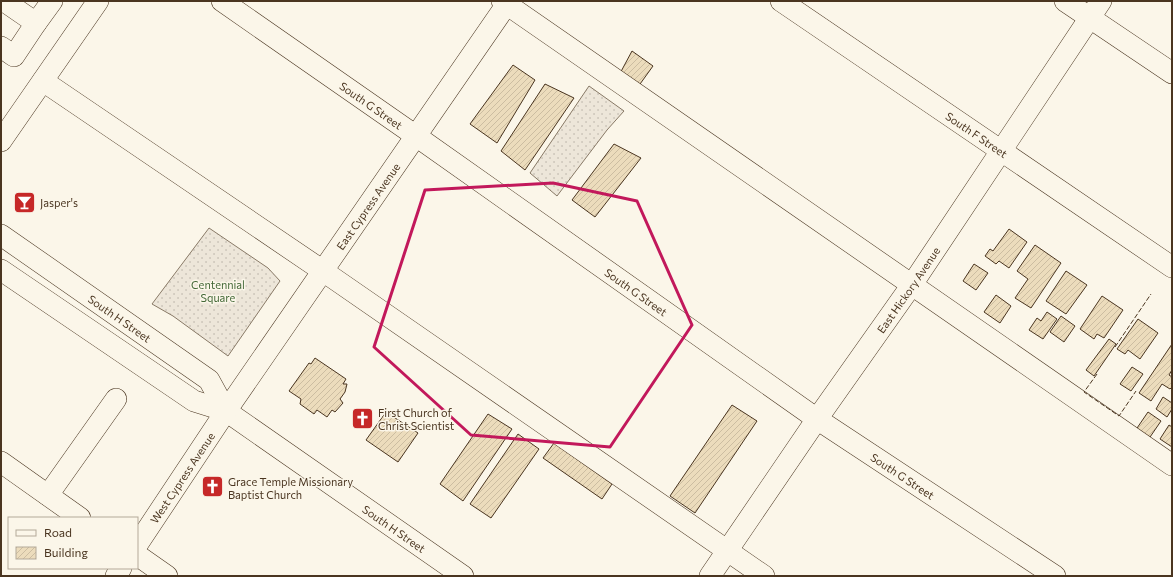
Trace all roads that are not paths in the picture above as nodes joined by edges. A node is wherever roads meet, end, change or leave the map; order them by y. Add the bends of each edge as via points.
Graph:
1 (4, 1) edge
2 (52, 1) edge
3 (98, 1) edge
4 (222, 1) edge
5 (781, 1) edge
6 (1065, 1) edge
7 (1101, 1) edge
8 (506, 2) edge
9 (1090, 18) junction
10 (36, 23) junction
11 (1, 46) edge
12 (1172, 74) edge
13 (43, 81) junction
14 (416, 136) junction
15 (2, 138) edge
16 (1001, 151) junction
17 (1, 236) edge
18 (1172, 267) edge
19 (1, 270) edge
20 (323, 271) junction
21 (912, 286) junction
22 (116, 399) dead end
23 (226, 411) junction
24 (817, 419) junction
25 (1, 462) edge
26 (1172, 465) edge
27 (48, 495) junction
28 (79, 517) edge
29 (138, 543) edge
30 (727, 551) junction
31 (138, 556) edge
32 (168, 576) edge
33 (463, 576) edge
34 (710, 576) edge
35 (764, 576) edge
36 (1055, 576) edge

1 - 10 street
2 - 10 street
3 - 13 street
4 - 14 street, South G Street
5 - 16 street, South F Street
6 - 9 street
7 - 9 street, East Hickory Avenue
8 - 14 street, East Cypress Avenue
8 - 21 street
9 - 12 street
9 - 16 street, East Hickory Avenue
10 - 11 street via 14,56
13 - 15 street
13 - 20 street
14 - 20 street, East Cypress Avenue
14 - 24 street, South G Street
16 - 18 street, South F Street
16 - 21 street, East Hickory Avenue
17 - 23 street, South H Street via 209,380
19 - 23 street, South H Street via 194,401
20 - 23 street, East Cypress Avenue
20 - 30 street
21 - 24 street, East Hickory Avenue
21 - 26 street
22 - 27 street
23 - 29 street, West Cypress Avenue
23 - 33 street, South H Street
24 - 30 street, East Hickory Avenue
24 - 36 street, South G Street
25 - 27 street
27 - 28 street
30 - 34 street, East Hickory Avenue
30 - 35 street
31 - 32 street

